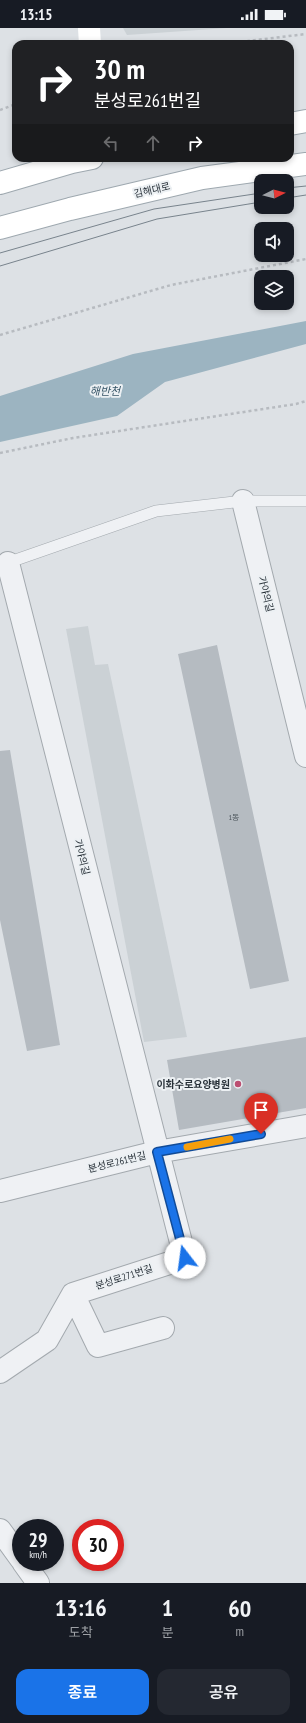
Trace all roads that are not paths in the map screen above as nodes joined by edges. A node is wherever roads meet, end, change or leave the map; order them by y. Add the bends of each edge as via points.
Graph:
1 (89, 28) edge
2 (90, 40) edge
3 (306, 121) edge
4 (294, 123) edge
5 (69, 162) edge
6 (306, 164) edge
7 (0, 183) edge
8 (0, 228) edge
9 (243, 501) junction
10 (306, 501) edge
11 (4, 564) edge
12 (306, 756) edge
13 (306, 1126) edge
14 (157, 1152) junction
15 (0, 1191) edge
16 (73, 1294) junction
17 (164, 1328) dead end
18 (0, 1372) edge
19 (0, 1530) edge
20 (12, 1547) edge
21 (29, 1571) edge
22 (38, 1583) edge

1 - 2 main road
3 - 4 main road
5 - 7 main road
6 - 8 main road, 김해대로 via 202,178
9 - 10 lane, 가야의길
9 - 11 lane, 가야의길 via 156,511
9 - 12 street, 가야의길
11 - 14 street, 가야의길
13 - 14 street, 분성로261번길
14 - 15 street, 분성로261번길
14 - 16 street, 분성로271번길 via 185,1258
16 - 17 street via 98,1346
16 - 18 street via 48,1340
19 - 20 street
21 - 22 street

